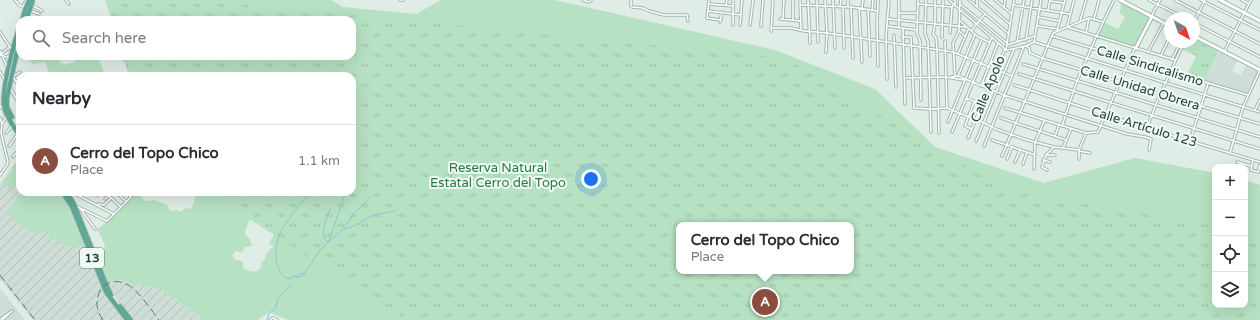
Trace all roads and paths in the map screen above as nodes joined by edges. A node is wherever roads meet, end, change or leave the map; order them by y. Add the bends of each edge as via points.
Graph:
1 (16, 0) edge
2 (34, 0) edge
3 (66, 0) edge
4 (400, 0) edge
5 (403, 0) edge
6 (583, 0) edge
7 (631, 0) edge
8 (709, 0) edge
9 (727, 0) edge
10 (733, 0) edge
11 (742, 0) edge
12 (752, 0) edge
13 (763, 0) edge
14 (773, 0) edge
15 (784, 0) edge
16 (793, 0) edge
17 (800, 0) edge
18 (808, 0) edge
19 (817, 0) edge
20 (825, 0) edge
21 (833, 0) edge
22 (841, 0) edge
23 (848, 0) edge
24 (862, 0) edge
25 (873, 0) edge
26 (878, 0) edge
27 (889, 0) edge
28 (899, 0) edge
29 (918, 0) edge
30 (926, 0) edge
31 (935, 0) edge
32 (943, 0) edge
33 (949, 0) edge
34 (955, 0) edge
35 (960, 0) edge
36 (969, 0) edge
37 (978, 0) edge
38 (982, 0) edge
39 (995, 0) edge
40 (1005, 0) edge
41 (1014, 0) edge
42 (1024, 0) edge
43 (1032, 0) edge
44 (1041, 0) edge
45 (1065, 0) edge
46 (1074, 0) edge
47 (1086, 0) edge
48 (1099, 0) edge
49 (1114, 0) edge
50 (1120, 0) edge
51 (1124, 0) edge
52 (1149, 0) edge
53 (1160, 0) edge
54 (1175, 0) edge
55 (1201, 0) edge
56 (1220, 0) edge
57 (1242, 0) edge
58 (1251, 0) edge
59 (27, 1) edge
60 (590, 1) edge
61 (1050, 1) edge
62 (1205, 1) edge
63 (69, 4) dead end
64 (708, 4) junction
65 (918, 4) junction
66 (960, 4) junction
67 (1064, 4) junction
68 (1158, 4) junction
69 (1249, 4) junction
70 (33, 5) junction
71 (726, 5) junction
72 (801, 5) junction
73 (809, 5) junction
74 (817, 5) junction
75 (927, 5) junction
76 (954, 5) junction
77 (1014, 5) junction
78 (733, 6) junction
79 (825, 6) junction
80 (834, 6) junction
81 (935, 6) junction
82 (1023, 6) junction
83 (842, 7) junction
84 (848, 7) junction
85 (851, 7) junction
86 (943, 7) junction
87 (977, 7) junction
88 (861, 8) junction
89 (952, 8) junction
90 (1004, 8) junction
91 (1031, 8) junction
92 (868, 9) junction
93 (1040, 9) junction
94 (872, 10) junction
95 (1048, 10) junction
96 (28, 11) junction
97 (42, 11) dead end
98 (708, 11) junction
99 (878, 11) junction
100 (960, 11) junction
101 (722, 12) junction
102 (1062, 12) junction
103 (1173, 12) edge
104 (1199, 12) joint
105 (733, 13) junction
106 (900, 13) junction
107 (918, 13) junction
108 (1200, 13) edge
109 (1244, 13) junction
110 (39, 14) dead end
111 (985, 14) junction
112 (1012, 14) junction
113 (1070, 14) junction
114 (741, 15) junction
115 (1152, 15) junction
116 (26, 16) edge
117 (1038, 17) junction
118 (1089, 18) junction
119 (888, 19) junction
120 (899, 19) junction
121 (1094, 19) junction
122 (793, 20) junction
123 (980, 20) junction
124 (1240, 20) junction
125 (688, 21) dead end
126 (801, 21) junction
127 (960, 21) junction
128 (1060, 21) junction
129 (1080, 21) junction
130 (1260, 21) edge
131 (918, 22) junction
132 (1103, 22) junction
133 (1164, 22) joint
134 (1164, 22) edge
135 (926, 23) junction
136 (935, 24) junction
137 (943, 24) junction
138 (976, 24) junction
139 (1010, 24) junction
140 (733, 25) dead end
141 (740, 25) dead end
142 (750, 25) dead end
143 (951, 25) junction
144 (1200, 25) edge
145 (761, 26) dead end
146 (887, 26) junction
147 (960, 26) junction
148 (1037, 26) junction
149 (966, 27) junction
150 (1067, 27) junction
151 (771, 28) junction
152 (899, 28) junction
153 (902, 28) junction
154 (968, 29) junction
155 (801, 30) junction
156 (917, 30) junction
157 (1057, 30) junction
158 (1260, 30) edge
159 (771, 31) dead end
160 (810, 31) junction
161 (959, 31) junction
162 (971, 31) junction
163 (1235, 31) junction
164 (0, 32) edge
165 (818, 32) junction
166 (827, 33) junction
167 (950, 33) dead end
168 (1086, 33) junction
169 (835, 34) junction
170 (975, 34) junction
171 (1009, 34) junction
172 (894, 35) dead end
173 (1052, 35) junction
174 (844, 36) junction
175 (942, 36) dead end
176 (965, 36) junction
177 (1035, 36) junction
178 (852, 37) junction
179 (902, 37) junction
180 (992, 37) junction
181 (1096, 37) junction
182 (861, 38) junction
183 (869, 39) junction
184 (982, 39) junction
185 (877, 40) junction
186 (1026, 40) junction
187 (1200, 40) edge
188 (1200, 40) edge
189 (945, 41) dead end
190 (1230, 41) junction
191 (818, 42) dead end
192 (886, 42) junction
193 (1018, 42) junction
194 (1034, 42) junction
195 (810, 43) dead end
196 (894, 43) junction
197 (989, 43) junction
198 (998, 43) junction
199 (902, 44) junction
200 (1007, 44) junction
201 (1260, 44) edge
202 (911, 45) junction
203 (16, 46) edge
204 (1025, 46) junction
205 (1047, 46) junction
206 (920, 47) junction
207 (835, 48) dead end
208 (844, 48) dead end
209 (928, 48) junction
210 (1091, 48) junction
211 (1164, 48) edge
212 (1178, 48) edge
213 (1181, 48) edge
214 (937, 49) junction
215 (1014, 49) junction
216 (1135, 49) junction
217 (945, 50) junction
218 (1006, 50) junction
219 (0, 51) edge
220 (826, 52) dead end
221 (954, 52) junction
222 (1148, 52) junction
223 (1224, 52) junction
224 (16, 54) edge
225 (958, 54) junction
226 (1, 55) edge
227 (870, 56) dead end
228 (1160, 56) junction
229 (965, 57) junction
230 (1260, 57) edge
231 (10, 58) dead end
232 (853, 58) dead end
233 (1042, 58) junction
234 (1086, 59) junction
235 (17, 60) edge
236 (973, 60) junction
237 (1130, 60) junction
238 (1172, 60) junction
239 (1175, 60) junction
240 (862, 62) dead end
241 (981, 64) junction
242 (1023, 64) dead end
243 (878, 66) dead end
244 (989, 67) junction
245 (1038, 68) junction
246 (996, 70) junction
247 (1082, 70) junction
248 (1125, 70) junction
249 (1260, 71) edge
250 (0, 72) edge
251 (11, 72) junction
252 (20, 72) dead end
253 (1170, 72) junction
254 (1004, 73) junction
255 (1019, 74) dead end
256 (955, 76) junction
257 (958, 76) junction
258 (1012, 76) junction
259 (3, 77) junction
260 (921, 77) junction
261 (930, 77) junction
262 (938, 77) junction
263 (946, 77) junction
264 (951, 77) junction
265 (887, 78) dead end
266 (904, 78) junction
267 (912, 78) junction
268 (0, 79) edge
269 (1033, 79) junction
270 (16, 80) edge
271 (966, 80) junction
272 (1078, 80) junction
273 (6, 81) junction
274 (1121, 81) junction
275 (973, 83) junction
276 (1165, 83) junction
277 (1208, 83) junction
278 (1014, 85) dead end
279 (981, 86) junction
280 (9, 87) junction
281 (896, 87) dead end
282 (988, 89) junction
283 (1029, 90) junction
284 (2, 92) edge
285 (1073, 92) junction
286 (1116, 92) junction
287 (996, 93) junction
288 (1160, 93) junction
289 (1204, 95) junction
290 (1248, 95) junction
291 (1004, 96) junction
292 (16, 98) edge
293 (966, 98) junction
294 (921, 100) dead end
295 (1260, 100) edge
296 (1024, 101) junction
297 (974, 102) junction
298 (1070, 103) junction
299 (1112, 103) junction
300 (904, 104) dead end
301 (1156, 104) junction
302 (982, 105) junction
303 (1201, 106) junction
304 (1243, 107) junction
305 (947, 108) junction
306 (1005, 108) dead end
307 (931, 109) junction
308 (939, 109) junction
309 (1255, 110) junction
310 (952, 111) junction
311 (1019, 112) junction
312 (1260, 112) edge
313 (960, 114) junction
314 (1066, 114) junction
315 (9, 115) junction
316 (1106, 115) junction
317 (1151, 115) junction
318 (968, 117) junction
319 (1197, 117) junction
320 (0, 118) edge
321 (1001, 118) dead end
322 (1240, 118) junction
323 (976, 120) junction
324 (1044, 120) junction
325 (948, 122) dead end
326 (984, 123) junction
327 (1015, 123) junction
328 (2, 124) junction
329 (1260, 124) edge
330 (13, 125) junction
331 (1061, 125) junction
332 (1102, 126) junction
333 (992, 127) junction
334 (16, 128) edge
335 (1147, 128) junction
336 (972, 129) junction
337 (1071, 129) junction
338 (1194, 129) junction
339 (16, 130) edge
340 (1237, 130) junction
341 (1040, 131) junction
342 (931, 132) dead end
343 (952, 132) dead end
344 (6, 133) dead end
345 (939, 133) dead end
346 (1086, 133) junction
347 (1010, 134) junction
348 (1055, 136) junction
349 (1260, 137) edge
350 (16, 138) edge
351 (968, 138) dead end
352 (992, 140) dead end
353 (1066, 140) junction
354 (976, 141) dead end
355 (1190, 141) junction
356 (1233, 141) junction
357 (1035, 142) junction
358 (1006, 144) junction
359 (10, 146) dead end
360 (984, 146) dead end
361 (1012, 147) junction
362 (1054, 147) junction
363 (1063, 148) junction
364 (1260, 149) edge
365 (1020, 150) junction
366 (1149, 150) dead end
367 (1079, 151) junction
368 (1027, 152) junction
369 (1230, 152) junction
370 (16, 153) edge
371 (1090, 153) dead end
372 (1035, 154) junction
373 (1046, 155) junction
374 (1056, 155) dead end
375 (1002, 156) dead end
376 (13, 157) dead end
377 (1007, 159) dead end
378 (1079, 159) dead end
379 (1043, 160) junction
380 (1253, 160) junction
381 (1015, 162) dead end
382 (1050, 162) dead end
383 (1237, 162) dead end
384 (1260, 163) edge
385 (1023, 164) dead end
386 (1251, 166) junction
387 (1034, 170) dead end
388 (1047, 170) dead end
389 (0, 175) edge
390 (65, 196) edge
391 (71, 196) edge
392 (79, 196) edge
393 (120, 196) edge
394 (131, 196) edge
395 (110, 197) junction
396 (105, 199) dead end
397 (127, 202) junction
398 (94, 203) junction
399 (77, 207) junction
400 (121, 207) junction
401 (114, 214) junction
402 (95, 229) dead end
403 (7, 315) dead end
404 (2, 319) edge
405 (127, 320) edge
406 (131, 320) edge
407 (270, 320) edge
408 (277, 320) edge

1 - 96 street
2 - 70 street
2 - 96 main road, bridge
3 - 63 street
4 - 5 street
6 - 60 street
7 - 125 street via 632,7 664,14 687,15
8 - 64 street
9 - 71 street
10 - 78 street
11 - 114 street
12 - 142 street
13 - 145 street
14 - 151 street
15 - 122 street via 782,19
16 - 122 street
17 - 72 street
18 - 73 street
19 - 74 street
20 - 79 street
21 - 80 street
22 - 83 street
23 - 84 street
24 - 88 street
25 - 94 street
26 - 99 street
27 - 119 street
28 - 106 street
29 - 65 street
30 - 75 street
31 - 81 street
32 - 86 street
33 - 76 street
34 - 76 street
35 - 66 street
36 - 87 street
37 - 87 street
38 - 139 street
39 - 90 street
40 - 90 street
41 - 77 street, Calle Apolo
42 - 82 street
43 - 91 street
44 - 93 street
45 - 67 street
46 - 113 street
47 - 129 street
48 - 121 street
49 - 132 street
50 - 115 street
51 - 115 street
52 - 68 street
53 - 68 street
54 - 104 street
55 - 62 street
56 - 109 street
57 - 69 street
58 - 69 street
59 - 70 street
59 - 96 main road, bridge
61 - 67 street
61 - 95 street
62 - 104 street
62 - 124 street
64 - 71 street
64 - 98 street
65 - 75 street
65 - 107 street
66 - 100 street
66 - 123 street
67 - 102 street
68 - 103 street
68 - 115 street
69 - 109 street
70 - 96 street
70 - 97 street
71 - 78 street
72 - 73 street
72 - 126 street
73 - 74 street
73 - 160 street
74 - 79 street
74 - 165 street
75 - 81 street
75 - 135 street
76 - 89 street
76 - 100 street
77 - 82 street
77 - 112 street, Calle Apolo
78 - 105 street
79 - 80 street
79 - 166 street
80 - 83 street
80 - 169 street
81 - 86 street
81 - 136 street
82 - 91 street
82 - 193 street
83 - 84 street
83 - 174 street
84 - 85 street
85 - 88 street
85 - 178 street
86 - 89 street
86 - 137 street
87 - 111 street
88 - 92 street
88 - 182 street
89 - 143 street
90 - 112 street
91 - 93 street
91 - 186 street
92 - 94 street
92 - 183 street
93 - 95 street
93 - 117 street
94 - 99 street
95 - 102 street
96 - 110 street
96 - 116 main road
98 - 101 street
98 - 101 street via 707,18 721,21
99 - 185 street
100 - 127 street
100 - 138 street
101 - 105 street
102 - 113 street
102 - 128 street
105 - 114 street
105 - 140 street
106 - 107 street
106 - 120 street
107 - 131 street
108 - 163 street
109 - 124 street
109 - 130 street
111 - 123 street
111 - 171 street
112 - 139 street, Calle Apolo
113 - 150 street
114 - 141 street
115 - 133 street
115 - 134 street
115 - 216 street
117 - 128 street
117 - 148 street
118 - 121 street
118 - 129 street
118 - 168 street
119 - 120 street
119 - 146 street
120 - 131 street
120 - 152 street
121 - 132 street
122 - 126 street
123 - 138 street
123 - 200 street
124 - 158 street
124 - 163 street
126 - 155 street
127 - 147 street
127 - 149 street
128 - 157 street
129 - 150 street
131 - 135 street
131 - 156 street
132 - 181 street
133 - 222 street
135 - 136 street
135 - 209 street
136 - 137 street
136 - 214 street via 933,34
137 - 143 street
137 - 175 street
138 - 162 street
138 - 180 street
139 - 171 street, Calle Apolo
143 - 147 street
143 - 167 street
144 - 190 street
146 - 152 street
146 - 192 street
147 - 149 street
147 - 161 street
148 - 157 street
148 - 177 street
149 - 154 street
150 - 157 street
150 - 168 street
151 - 155 street
151 - 159 street
152 - 153 street
153 - 156 street
153 - 179 street
154 - 162 street
154 - 176 street
155 - 160 street
156 - 206 street
157 - 173 street
160 - 165 street
160 - 195 street
161 - 176 street
161 - 221 street via 953,42
162 - 170 street
163 - 190 street
163 - 201 street
164 - 226 street via 11,47
165 - 166 street
165 - 191 street
166 - 169 street
166 - 220 street
168 - 181 street
169 - 174 street
169 - 207 street
170 - 184 street
170 - 229 street
171 - 200 street, Calle Apolo
172 - 196 street
173 - 205 street
173 - 210 street, Calle Sindicalismo
174 - 178 street
174 - 208 street
176 - 225 street
177 - 186 street
177 - 194 street
178 - 182 street
178 - 232 street
179 - 199 street
179 - 202 street via 911,37
180 - 197 street
180 - 198 street
181 - 210 street
181 - 216 street
182 - 183 street
182 - 240 street
183 - 185 street
183 - 227 street
184 - 197 street
184 - 236 street
185 - 192 street
185 - 243 street
186 - 193 street
187 - 223 street
188 - 249 street
189 - 217 street
190 - 223 street
190 - 230 street
192 - 196 street
192 - 265 street
193 - 200 street
194 - 204 street
194 - 205 street
196 - 199 street
196 - 281 street
197 - 241 street
198 - 218 street
198 - 244 street
199 - 202 street
199 - 266 street
200 - 218 street, Calle Apolo
202 - 206 street
202 - 267 street
203 - 251 main road
204 - 215 street
204 - 233 street, Calle Unidad Obrera via 1029,48 1030,53
204 - 258 street
205 - 233 street
205 - 234 street
206 - 209 street
206 - 260 street
209 - 214 street
209 - 261 street
210 - 234 street
210 - 237 street, Calle Sindicalismo
211 - 228 street
212 - 238 street
213 - 239 street
214 - 217 street
214 - 262 street
215 - 218 street
215 - 254 street
216 - 222 street
216 - 237 street
217 - 221 street
217 - 263 street
218 - 246 street, Calle Apolo
219 - 226 street
221 - 225 street
221 - 256 street
222 - 228 street
223 - 249 street
224 - 251 main road
225 - 229 street
226 - 231 street
226 - 251 street
228 - 238 street
229 - 236 street
229 - 257 street
233 - 245 street
233 - 247 street, Calle Unidad Obrera
234 - 247 street
234 - 248 street
235 - 251 street
236 - 241 street
236 - 271 street
237 - 248 street
237 - 253 street, Calle Sindicalismo
238 - 239 street
239 - 253 street
241 - 244 street
241 - 275 street
242 - 245 street
244 - 246 street
244 - 279 street
245 - 269 street
245 - 272 street
246 - 254 street
246 - 282 street, Calle Apolo
247 - 272 street
247 - 274 street, Calle Unidad Obrera
248 - 274 street
248 - 276 street
249 - 290 street
250 - 259 street
251 - 252 street
251 - 270 street
251 - 273 main road
251 - 280 main road
253 - 276 street
253 - 277 street, Calle Sindicalismo
254 - 258 street
254 - 287 street
255 - 269 street
256 - 257 street
256 - 264 street
257 - 271 street
258 - 291 street
259 - 268 street
259 - 273 street
260 - 261 street
260 - 267 street
260 - 294 street
261 - 262 street
261 - 307 street
262 - 263 street
262 - 308 street
263 - 264 street
263 - 305 street
264 - 271 street
266 - 267 street
266 - 300 street
267 - 307 street via 914,108
269 - 283 street
269 - 285 street
271 - 275 street
271 - 310 street
272 - 285 street
272 - 286 street
273 - 284 main road
274 - 286 street
274 - 288 street, Calle Unidad Obrera
275 - 279 street
275 - 293 street
276 - 288 street
276 - 289 street
277 - 289 street
277 - 290 street, Calle Sindicalismo
278 - 283 street, Calle Artículo 123
279 - 282 street
280 - 292 street
280 - 315 main road via 6,101
282 - 287 street
282 - 302 street, Calle Apolo
283 - 296 street
283 - 298 street, Calle Artículo 123
284 - 315 main road via 4,106
285 - 298 street
285 - 299 street
286 - 299 street
286 - 301 street
287 - 291 street
287 - 326 street
288 - 301 street
288 - 303 street, Calle Unidad Obrera
289 - 303 street
289 - 304 street
290 - 304 street
291 - 296 street
291 - 333 street
293 - 297 street
293 - 313 street
295 - 309 street
296 - 311 street
296 - 314 street
297 - 302 street
297 - 318 street
298 - 314 street
298 - 316 street, Calle Artículo 123
299 - 316 street
299 - 317 street
301 - 317 street
301 - 319 street
302 - 323 street, Calle Apolo
303 - 319 street
303 - 322 street, Calle Unidad Obrera
304 - 309 street
304 - 322 street
305 - 308 street
305 - 310 street
306 - 311 street
307 - 308 street
307 - 342 street
308 - 345 street
309 - 312 street
310 - 313 street
310 - 325 street
311 - 324 street
311 - 327 street
313 - 318 street
313 - 343 street
314 - 331 street
314 - 332 street
315 - 328 street
315 - 330 main road
315 - 334 main road
316 - 332 street
316 - 335 street, Calle Artículo 123
317 - 335 street
317 - 338 street
318 - 323 street
318 - 336 street via 965,126
319 - 338 street
319 - 340 street
320 - 328 street
321 - 327 street
322 - 329 street, Calle Unidad Obrera
322 - 340 street
323 - 326 street
323 - 336 street, Calle Apolo
324 - 331 street
324 - 341 street
326 - 333 street
326 - 354 street
327 - 341 street
327 - 347 street
328 - 389 street via 1,134 8,163
330 - 339 main road
330 - 344 street
331 - 337 street
331 - 348 street
332 - 346 street via 1099,132
332 - 366 street via 1151,139
333 - 347 street
333 - 360 street
335 - 355 street, Calle Artículo 123
336 - 351 street, Calle Apolo
337 - 346 street
337 - 353 street
338 - 355 street
338 - 356 street
340 - 349 street
340 - 356 street
341 - 348 street
341 - 357 street
346 - 367 street
347 - 357 street
347 - 358 street
348 - 353 street
350 - 359 street
352 - 358 street
353 - 363 street
355 - 369 street, Calle Artículo 123
356 - 364 street
356 - 369 street
357 - 362 street
357 - 372 street
358 - 361 street
358 - 375 street
361 - 365 street
361 - 377 street
362 - 363 street
362 - 373 street
363 - 367 street
365 - 368 street
365 - 381 street
367 - 371 street
367 - 378 street
368 - 372 street
368 - 385 street
369 - 380 street, Calle Artículo 123
370 - 376 street
372 - 387 street
373 - 374 street
373 - 379 street
379 - 382 street
379 - 388 street via 1042,166
380 - 384 street, Calle Artículo 123
380 - 386 street
383 - 386 street
384 - 386 street via 1258,172 1251,170
390 - 405 main road, 13 via 72,206 104,287
391 - 399 main road, 13
392 - 398 street
393 - 397 street
394 - 397 street
395 - 396 street
395 - 398 street via 104,205
395 - 400 street
397 - 400 street
398 - 401 street
399 - 401 street via 107,221
399 - 402 street
399 - 406 main road, 13 via 108,291
400 - 401 street
403 - 404 street
407 - 408 street

